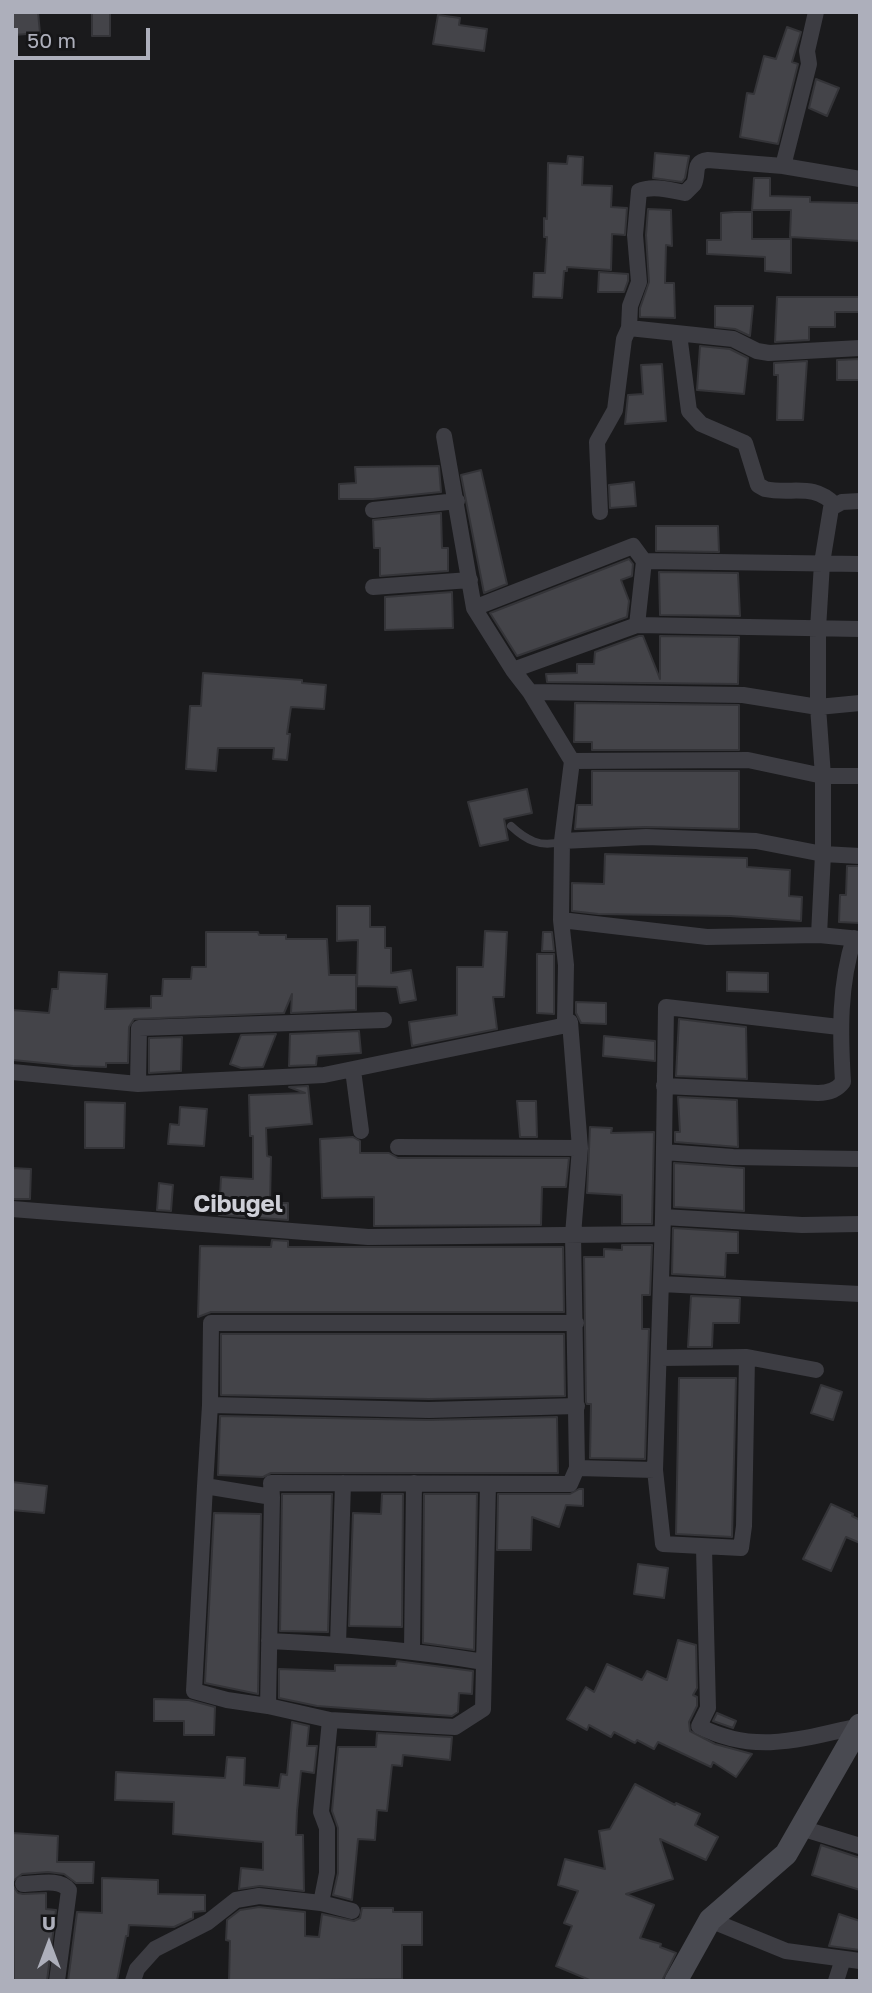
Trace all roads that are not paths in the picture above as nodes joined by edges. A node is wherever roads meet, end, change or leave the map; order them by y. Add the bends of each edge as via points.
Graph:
1 (816, 12) edge
2 (783, 166) junction
3 (860, 178) edge
4 (629, 328) junction
5 (679, 334) junction
6 (860, 348) edge
7 (444, 436) dead end
8 (457, 501) junction
9 (860, 501) edge
10 (835, 505) junction
11 (373, 510) dead end
12 (600, 512) dead end
13 (644, 561) junction
14 (822, 563) junction
15 (860, 564) edge
16 (470, 580) junction
17 (373, 587) dead end
18 (474, 608) junction
19 (637, 625) junction
20 (818, 629) junction
21 (860, 629) edge
22 (513, 670) junction
23 (530, 692) junction
24 (860, 703) edge
25 (818, 707) junction
26 (572, 761) junction
27 (823, 776) junction
28 (860, 776) edge
29 (511, 826) dead end
30 (562, 841) junction
31 (823, 853) junction
32 (860, 856) edge
33 (561, 920) junction
34 (819, 935) junction
35 (857, 939) edge
36 (384, 1020) dead end
37 (570, 1022) junction
38 (839, 1027) junction
39 (354, 1070) junction
40 (12, 1072) edge
41 (138, 1084) junction
42 (664, 1086) junction
43 (361, 1130) dead end
44 (398, 1147) dead end
45 (580, 1148) junction
46 (664, 1152) junction
47 (860, 1159) edge
48 (12, 1209) edge
49 (663, 1217) junction
50 (860, 1224) edge
51 (662, 1234) junction
52 (573, 1236) junction
53 (661, 1284) junction
54 (860, 1294) edge
55 (576, 1322) junction
56 (747, 1357) junction
57 (660, 1358) junction
58 (816, 1370) dead end
59 (210, 1405) junction
60 (577, 1406) junction
61 (577, 1468) junction
62 (655, 1469) junction
63 (343, 1483) junction
64 (414, 1483) junction
65 (488, 1484) junction
66 (205, 1486) junction
67 (272, 1497) junction
68 (704, 1548) junction
69 (269, 1641) junction
70 (338, 1644) junction
71 (412, 1650) junction
72 (484, 1662) junction
73 (268, 1706) junction
74 (331, 1720) junction
75 (859, 1726) edge
76 (801, 1828) junction
77 (860, 1846) edge
78 (23, 1884) dead end
79 (321, 1903) junction
80 (352, 1911) dead end
81 (710, 1920) junction
82 (852, 1960) edge
83 (57, 1981) edge
84 (133, 1981) edge
85 (677, 1981) edge
86 (836, 1981) edge

1 - 2 street via 807,51 809,64
2 - 3 street
2 - 4 street via 702,160 694,184 685,193 639,191 635,235 639,282 630,306
4 - 5 street
4 - 12 street via 615,410 597,442
5 - 6 street via 733,339 769,353
5 - 10 street via 689,411 695,418 745,443 758,485 816,491
7 - 8 street
8 - 11 street
8 - 16 street
9 - 10 street
10 - 14 street
13 - 14 street
13 - 18 street via 633,546
13 - 19 street
14 - 15 street
14 - 20 street
16 - 17 street
16 - 18 street
18 - 22 street
19 - 20 street
19 - 22 street
20 - 21 street
20 - 25 street
22 - 23 street
23 - 25 street via 743,695
23 - 26 street
24 - 25 street
25 - 27 street
26 - 27 street via 748,760
26 - 30 street
27 - 28 street
27 - 31 street
29 - 30 lane via 527,841
30 - 31 street via 646,837 756,841
30 - 33 street
31 - 32 street
31 - 34 street
33 - 34 street via 707,937
33 - 37 street via 565,1020
34 - 35 street
35 - 38 street via 846,961
36 - 41 street via 139,1028
37 - 39 street
37 - 45 street
38 - 42 street via 843,1082 832,1091
38 - 42 street via 666,1007
39 - 41 street
39 - 43 street
40 - 41 street
42 - 46 street
44 - 45 street
45 - 52 street
46 - 47 street
46 - 49 street
48 - 52 street via 368,1237
49 - 50 street via 802,1226
49 - 51 street
51 - 52 street
51 - 53 street
52 - 55 street
53 - 54 street
53 - 57 street
55 - 59 street via 211,1322
55 - 60 street
56 - 57 street
56 - 58 street
56 - 68 street via 741,1548
57 - 62 street
59 - 60 street via 429,1410
59 - 66 street
60 - 61 street
61 - 62 street
61 - 65 street via 570,1484
62 - 68 street via 663,1544
63 - 64 street
63 - 67 street via 271,1483
63 - 70 street
64 - 65 street
64 - 71 street
65 - 72 street
66 - 67 street
66 - 73 street via 194,1691
67 - 69 street
68 - 75 street via 708,1708 699,1726 726,1739 786,1743
69 - 70 street
69 - 73 street
70 - 71 street
71 - 72 street
72 - 74 street via 483,1709 455,1727
73 - 74 street
74 - 79 street via 321,1812 327,1828 327,1873
75 - 76 street
76 - 77 street
76 - 81 street via 786,1854
78 - 83 street via 57,1883 69,1891
79 - 80 street
79 - 84 street via 259,1896 236,1900 208,1922 155,1950 137,1969
81 - 82 street via 786,1951
81 - 85 street
82 - 86 street

